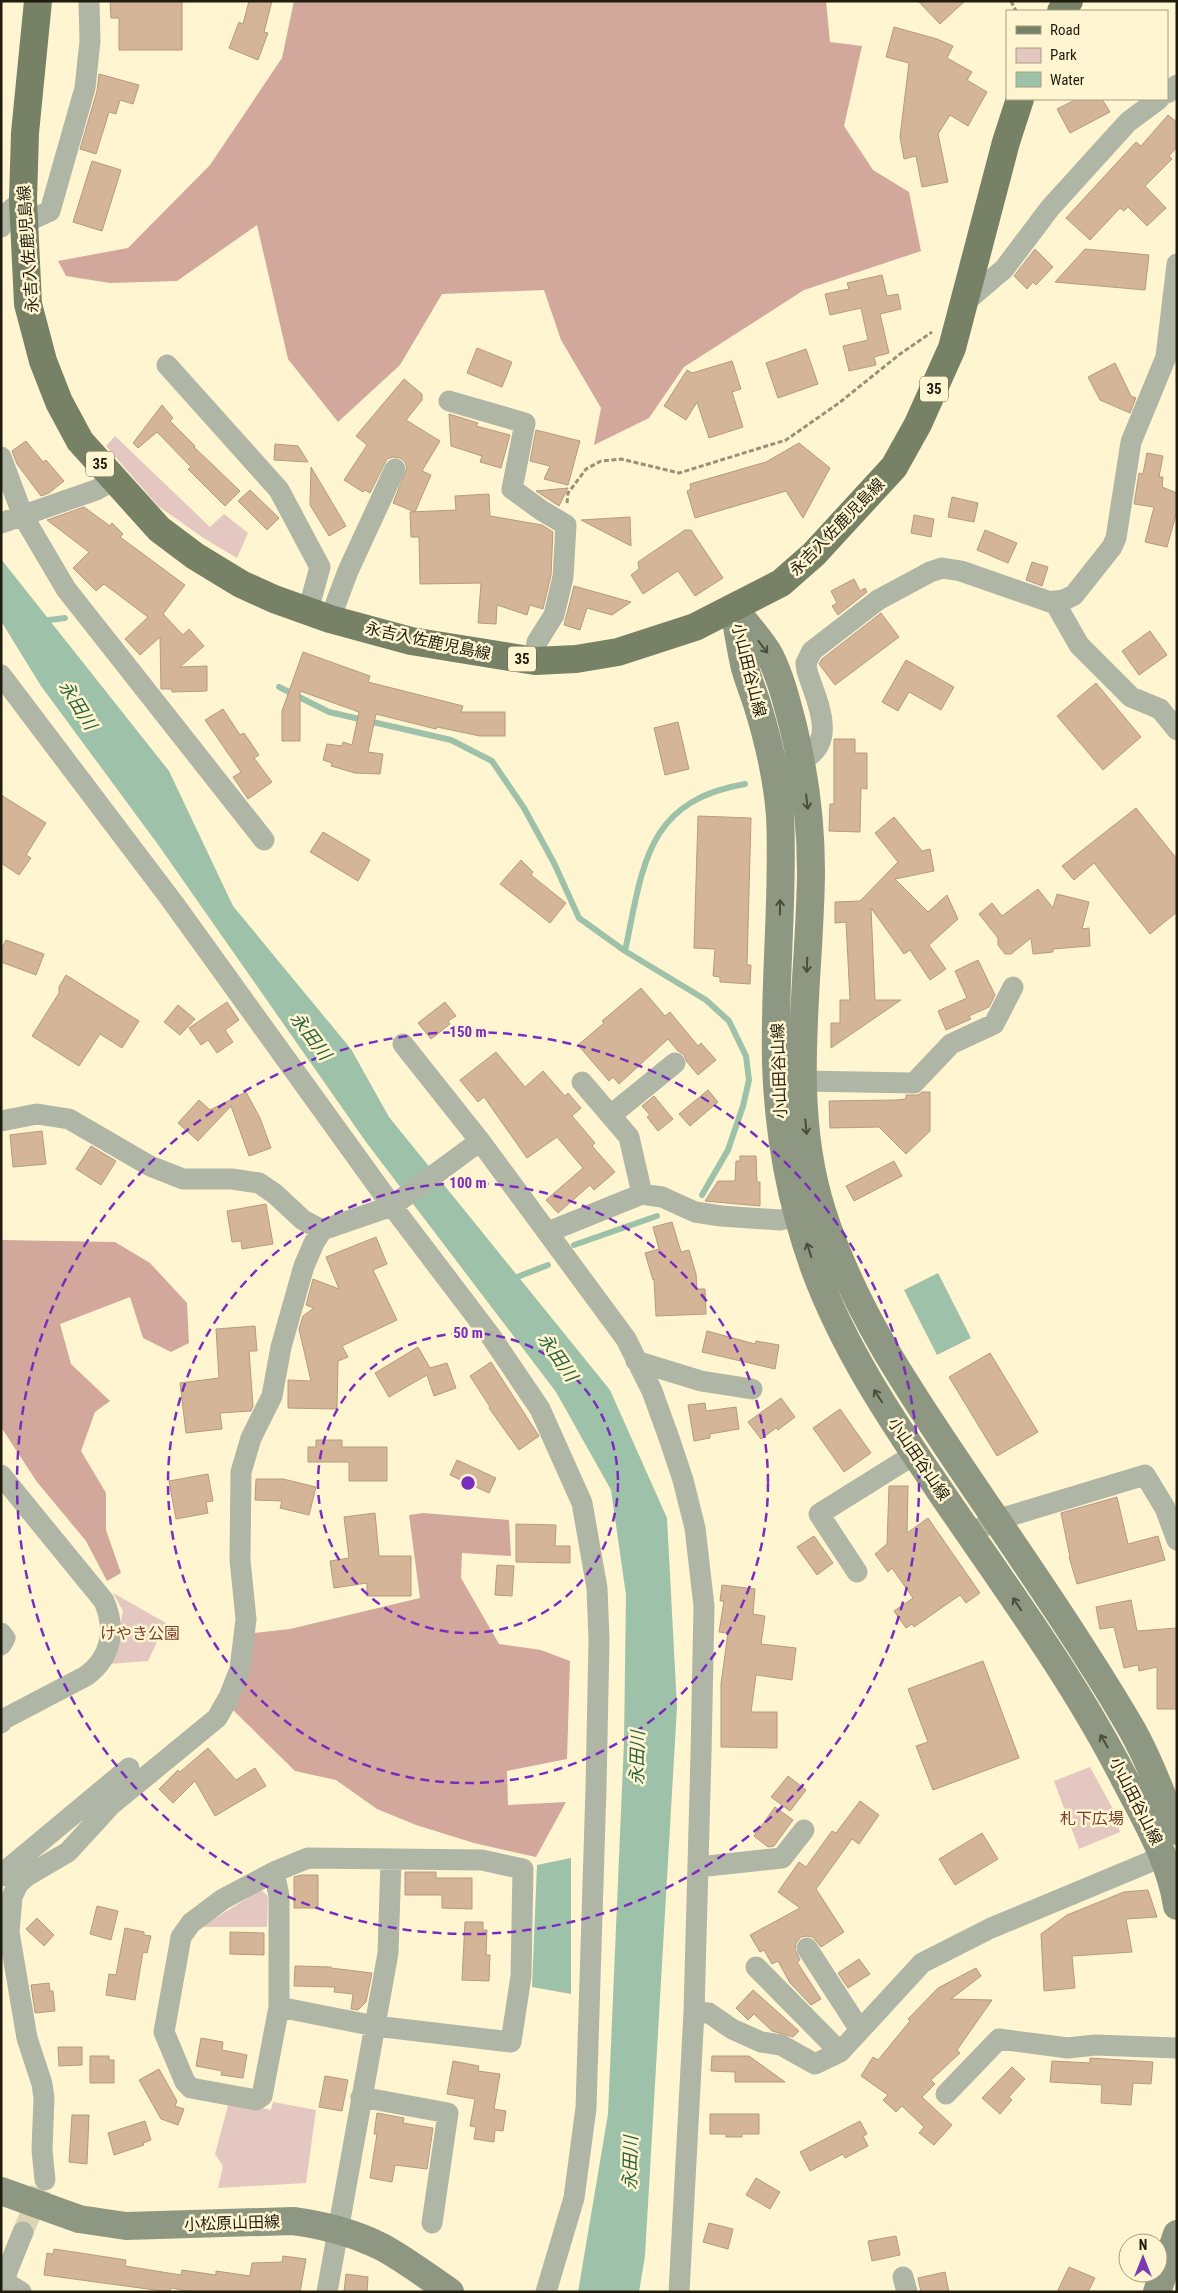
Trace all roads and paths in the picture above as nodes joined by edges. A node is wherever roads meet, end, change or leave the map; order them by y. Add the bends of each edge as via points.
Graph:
1 (38, 1) edge
2 (90, 1) edge
3 (1020, 100) edge
4 (1158, 100) edge
5 (16, 217) edge
6 (1177, 264) edge
7 (964, 303) junction
8 (936, 329) dead end
9 (167, 365) dead end
10 (449, 401) dead end
11 (1, 457) edge
12 (395, 469) dead end
13 (114, 480) junction
14 (23, 516) junction
15 (1, 523) edge
16 (566, 525) junction
17 (1054, 601) junction
18 (734, 608) junction
19 (319, 615) junction
20 (535, 661) junction
21 (1, 676) edge
22 (1168, 709) edge
23 (1177, 730) edge
24 (802, 761) junction
25 (772, 765) junction
26 (264, 840) dead end
27 (1012, 987) dead end
28 (403, 1044) dead end
29 (675, 1063) dead end
30 (802, 1081) junction
31 (582, 1082) dead end
32 (611, 1115) junction
33 (1, 1121) edge
34 (480, 1141) junction
35 (642, 1194) junction
36 (392, 1206) junction
37 (810, 1214) junction
38 (322, 1230) junction
39 (548, 1232) junction
40 (636, 1361) junction
41 (752, 1389) dead end
42 (915, 1454) junction
43 (1, 1475) edge
44 (996, 1520) junction
45 (970, 1534) junction
46 (1177, 1540) edge
47 (857, 1572) dead end
48 (1, 1634) edge
49 (1, 1645) edge
50 (2, 1720) edge
51 (129, 1768) dead end
52 (1169, 1825) edge
53 (804, 1830) dead end
54 (1164, 1856) junction
55 (391, 1861) junction
56 (698, 1868) junction
57 (274, 1872) junction
58 (1, 1876) edge
59 (1177, 1906) edge
60 (807, 1948) dead end
61 (756, 1967) dead end
62 (279, 2007) junction
63 (694, 2012) junction
64 (375, 2026) junction
65 (860, 2030) junction
66 (1177, 2048) edge
67 (840, 2052) junction
68 (946, 2094) dead end
69 (361, 2097) junction
70 (45, 2180) tunnel mouth
71 (1, 2191) edge
72 (432, 2223) dead end
73 (338, 2230) junction
74 (23, 2232) tunnel mouth
75 (1177, 2234) edge
76 (4, 2274) edge
77 (21, 2292) edge
78 (326, 2292) edge
79 (450, 2292) edge
80 (546, 2292) edge
81 (679, 2292) edge
82 (1157, 2292) edge

1 - 5 main road, 永吉入佐鹿児島線 / 35
2 - 5 street via 90,41 84,88 50,211
3 - 7 main road, 永吉入佐鹿児島線 / 35
4 - 7 street via 1128,122 1063,194 1004,269
5 - 13 main road, 永吉入佐鹿児島線 / 35 via 28,304 43,361 59,402 80,441
6 - 17 street via 1166,357 1131,442 1116,538 1074,595
7 - 18 main road, 永吉入佐鹿児島線 / 35 via 952,348 918,424 894,467 814,554 781,583
8 - 16 path via 786,440 679,472 621,459 601,461 586,469 568,493
9 - 19 street via 279,490 320,567
10 - 16 street via 525,423 512,489
11 - 14 street
12 - 19 street via 348,571
13 - 14 street via 96,490
13 - 19 main road, 永吉入佐鹿児島線 / 35 via 159,530 195,556 241,584
14 - 15 street
14 - 26 street via 66,589
16 - 20 street via 563,577 554,615 537,642
17 - 22 street via 1079,645 1131,697
17 - 24 street via 952,568 930,572 878,600 812,651 806,663 823,722 823,736 819,748
18 - 20 main road, 永吉入佐鹿児島線 / 35 via 695,627 618,652
18 -> 24 main road, 小山田谷山線 via 770,655 786,699
18 - 25 main road, 小山田谷山線 via 744,666
19 - 20 main road, 永吉入佐鹿児島線 / 35 via 411,641
21 - 36 street via 172,901
22 - 23 street
24 - 25 street
24 -> 30 main road, 小山田谷山線 via 811,870
37 -> 25 main road, 小山田谷山線 via 787,1167 780,1121 776,1062 781,848
27 - 30 street via 994,1024 951,1044 914,1083
28 - 34 street
29 - 32 street
30 -> 37 main road, 小山田谷山線
31 - 32 street
32 - 35 street via 629,1137
33 - 38 street via 37,1114 69,1119 150,1166 183,1179 232,1179 259,1183 303,1220
34 - 36 street
34 - 39 street
35 - 37 street via 662,1197 694,1212 780,1220
35 - 39 street
36 - 38 street
36 - 80 street via 490,1334 540,1409 582,1503 597,1588 596,1788 586,2108 574,2198
42 -> 37 main road, 小山田谷山線 via 842,1334 815,1269
37 - 44 main road, 小山田谷山線 via 898,1375
38 - 70 street via 304,1266 277,1363 272,1396 251,1438 241,1472 240,1560 246,1619 240,1669 229,1697 216,1718 111,1805 68,1852 27,1876 18,1884 12,1897 9,1914 11,1942 27,2038 44,2098 42,2150
39 - 40 street via 626,1339
40 - 41 street via 701,1381
40 - 56 street via 652,1391 683,1480 695,1528 701,1572 704,1606
42 - 45 main road, 小山田谷山線
42 - 47 street via 819,1514
43 - 50 street via 104,1601 112,1626 109,1642 97,1668
44 - 45 street
44 - 46 street via 1145,1475 1165,1508
44 - 52 main road, 小山田谷山線 via 1128,1723 1148,1760
52 -> 45 main road, 小山田谷山線 via 1088,1712
48 - 49 street via 5,1638
51 - 58 street
52 - 54 main road, 小山田谷山線
53 - 56 street via 782,1858
54 - 59 main road, 小山田谷山線
54 - 65 street via 991,1928 922,1963
55 - 57 street via 308,1858
55 - 64 street via 388,1953
55 - 64 street via 482,1860 523,1869 521,1976 512,2042
56 - 63 street
57 - 62 street via 279,1896
57 - 62 street via 223,1899 191,1923 181,1937 164,2032 185,2082 192,2088 256,2100 262,2096
60 - 65 street
61 - 67 street
62 - 64 street
63 - 67 street via 708,2013 732,2029 761,2042 781,2045 815,2064
63 - 81 street
64 - 69 street
65 - 67 street
66 - 68 street via 1095,2045 1068,2048 999,2039
69 - 72 street via 448,2113
69 - 73 street
71 - 73 main road, 小松原山田線 via 79,2219 126,2226 293,2221
73 - 78 street
73 - 79 main road, 小松原山田線 via 381,2247
74 - 76 street
75 - 82 main road
76 - 77 street via 8,2284

